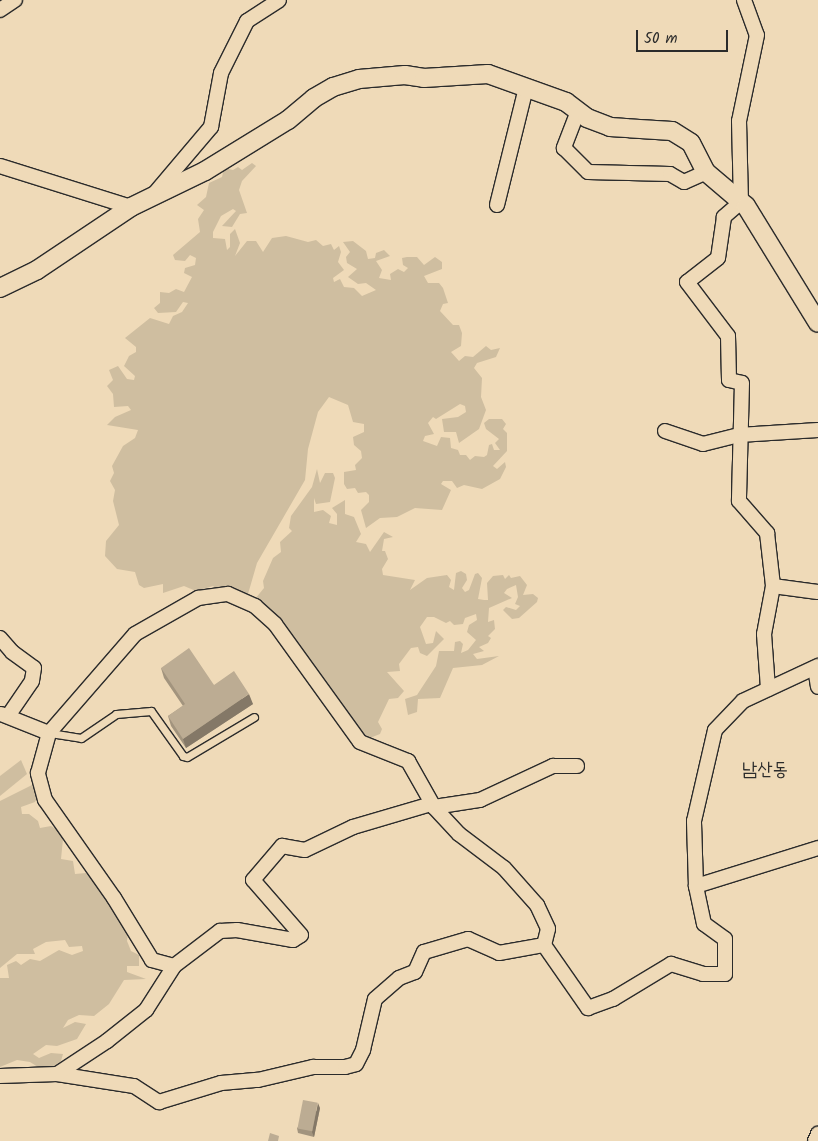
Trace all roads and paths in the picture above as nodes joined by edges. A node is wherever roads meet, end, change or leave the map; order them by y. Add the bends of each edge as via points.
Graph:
1 (15, 0) edge
2 (279, 0) edge
3 (744, 0) edge
4 (0, 10) edge
5 (526, 88) junction
6 (578, 112) junction
7 (0, 166) edge
8 (706, 172) junction
9 (155, 193) junction
10 (741, 202) junction
11 (497, 205) dead end
12 (131, 207) junction
13 (0, 288) edge
14 (818, 323) edge
15 (818, 430) edge
16 (665, 431) dead end
17 (739, 435) junction
18 (773, 586) junction
19 (818, 592) edge
20 (0, 638) edge
21 (816, 667) edge
22 (818, 687) edge
23 (768, 689) junction
24 (4, 715) edge
25 (254, 717) dead end
26 (49, 733) junction
27 (577, 766) dead end
28 (434, 807) junction
29 (818, 848) edge
30 (696, 886) junction
31 (544, 944) junction
32 (174, 966) junction
33 (57, 1074) junction
34 (0, 1076) edge
35 (818, 1134) edge
36 (815, 1141) edge

1 - 4 street
2 - 9 street via 247,21 222,73 210,127
3 - 10 street via 757,35 739,121
5 - 6 street via 566,102
5 - 9 street via 488,74 424,78 405,74 359,79 327,90 288,120 205,171
5 - 11 street
6 - 8 street via 610,127 672,131 691,143
6 - 8 street via 564,148 588,172 670,174 684,182
7 - 12 street
8 - 10 street
9 - 12 street
10 - 14 street
10 - 17 street via 724,217 718,258 687,282 728,336 730,380 742,383
12 - 13 street via 37,270
15 - 17 street
16 - 17 street via 703,444
17 - 18 street via 739,500 767,533
18 - 19 street
18 - 23 street via 764,634
20 - 24 street via 12,652 34,668 32,680
21 - 22 street
21 - 23 street
23 - 30 street via 743,701 715,730 694,821
24 - 26 street
25 - 26 lane via 187,757 150,711 116,714 81,738
26 - 28 street via 135,634 198,598 228,594 255,606 275,624 360,742 408,761
26 - 32 street via 38,773 45,800 114,898 152,960
27 - 28 street via 554,766 480,800
28 - 31 street via 459,834 504,868 537,906 548,929
28 - 32 street via 431,804 353,827 305,850 282,846 253,880 301,935 293,940 236,930 220,931
29 - 30 street
30 - 31 street via 704,924 725,940 725,974 703,974 671,964 613,999 588,1008
31 - 33 street via 499,953 468,939 424,952 415,972 399,978 375,999 363,1050 356,1064 345,1067 313,1066 258,1080 221,1083 159,1102 134,1086
32 - 33 street via 146,1010
33 - 34 street
35 - 36 street

